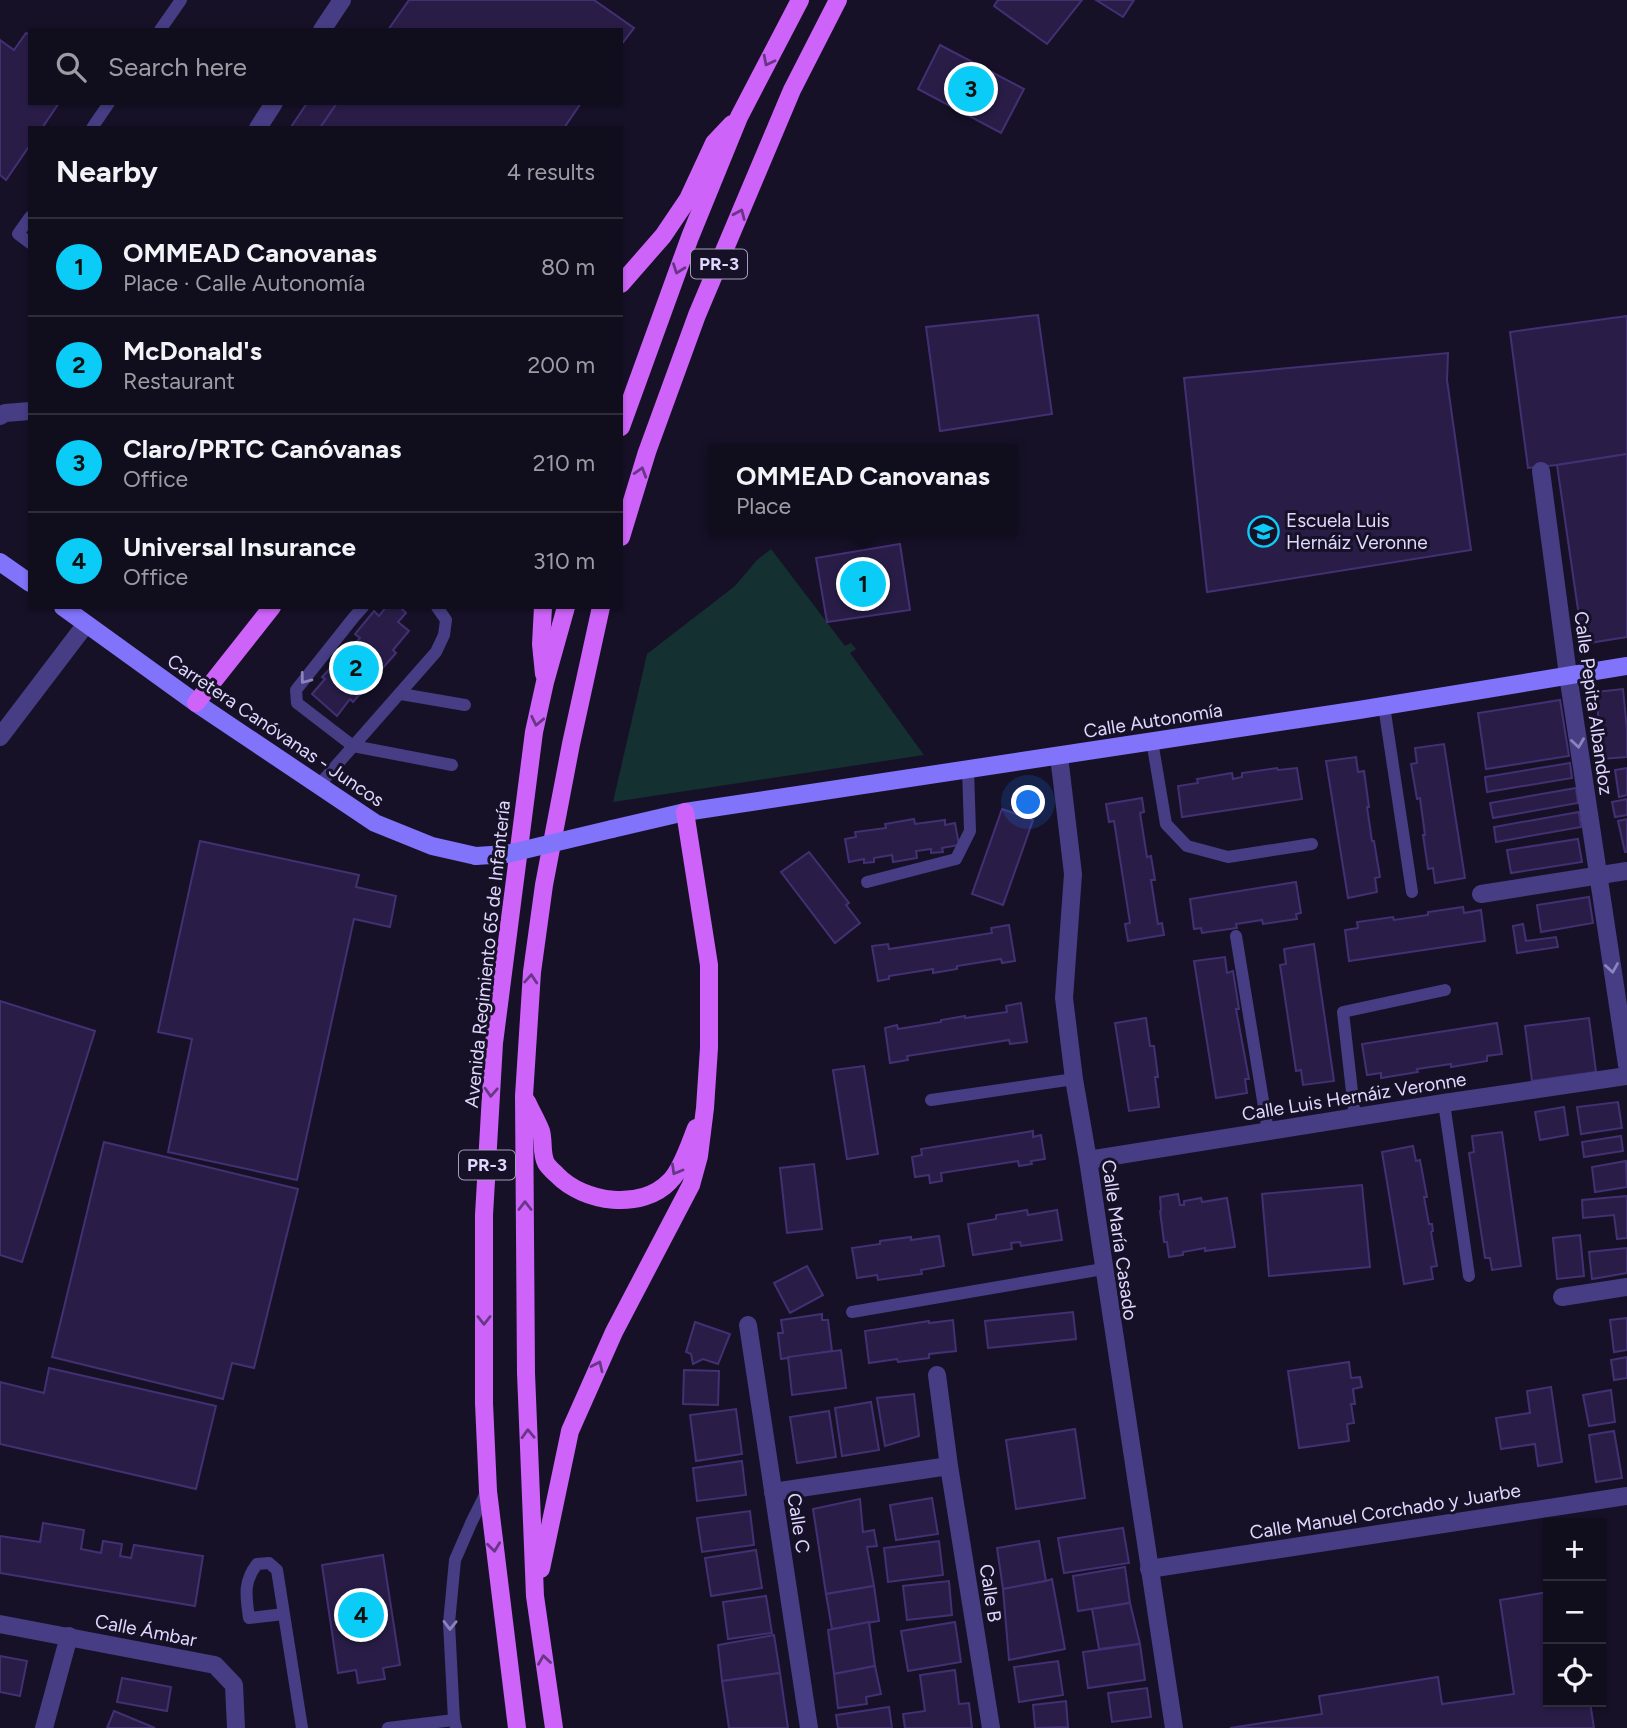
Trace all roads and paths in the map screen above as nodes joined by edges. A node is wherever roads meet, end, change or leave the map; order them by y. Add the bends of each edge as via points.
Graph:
1 (181, 0) edge
2 (800, 0) edge
3 (838, 0) edge
4 (340, 1) edge
5 (161, 28) edge
6 (323, 28) edge
7 (108, 105) edge
8 (273, 105) edge
9 (739, 117) junction
10 (93, 126) edge
11 (259, 126) edge
12 (28, 219) edge
13 (28, 242) edge
14 (623, 282) edge
15 (28, 411) edge
16 (0, 416) edge
17 (623, 421) edge
18 (1541, 471) dead end
19 (623, 530) edge
20 (0, 562) edge
21 (28, 582) edge
22 (66, 609) edge
23 (270, 609) edge
24 (361, 609) edge
25 (438, 609) edge
26 (543, 609) edge
27 (565, 609) edge
28 (601, 609) edge
29 (86, 624) junction
30 (1627, 666) edge
31 (1569, 675) junction
32 (545, 682) junction
33 (401, 694) junction
34 (196, 704) junction
35 (465, 705) dead end
36 (1384, 706) junction
37 (0, 737) edge
38 (1152, 741) junction
39 (353, 746) junction
40 (1059, 756) junction
41 (452, 765) dead end
42 (968, 769) junction
43 (319, 785) junction
44 (685, 812) junction
45 (1312, 844) dead end
46 (1627, 871) edge
47 (1598, 876) junction
48 (867, 883) dead end
49 (1412, 892) dead end
50 (1481, 894) dead end
51 (1236, 936) dead end
52 (1445, 990) dead end
53 (1627, 1066) edge
54 (1627, 1076) edge
55 (1074, 1079) junction
56 (524, 1096) junction
57 (931, 1100) dead end
58 (1444, 1103) junction
59 (705, 1108) junction
60 (1355, 1118) junction
61 (1268, 1131) junction
62 (1088, 1160) junction
63 (1103, 1269) junction
64 (1469, 1276) dead end
65 (1627, 1287) edge
66 (1562, 1297) dead end
67 (852, 1312) dead end
68 (748, 1325) dead end
69 (937, 1375) dead end
70 (949, 1465) junction
71 (488, 1491) junction
72 (773, 1492) junction
73 (1627, 1496) edge
74 (1149, 1569) junction
75 (535, 1596) junction
76 (284, 1614) junction
77 (0, 1624) edge
78 (69, 1636) junction
79 (455, 1724) edge
80 (44, 1728) edge
81 (236, 1728) edge
82 (302, 1728) edge
83 (388, 1728) edge
84 (517, 1728) edge
85 (554, 1728) edge
86 (809, 1728) edge
87 (991, 1728) edge
88 (1174, 1728) edge

1 - 5 lane
2 -> 9 main road, PR-3
19 -> 3 main road, PR-3 via 697,314 792,90
4 - 6 street
7 - 10 lane
8 - 11 street
9 - 14 main road via 714,143 688,199 663,236
9 -> 17 main road, PR-3
12 - 13 lane via 18,234
15 - 16 street
18 - 31 street, Calle Pepita Albandoz
20 - 21 main road
22 - 29 main road, Carretera Canóvanas - Juncos
23 - 34 main road
24 -> 39 lane via 296,690 297,703
25 - 33 lane via 446,620 444,635 436,652
26 - 32 main road
27 - 32 main road, Avenida Regimiento 65 de Infantería / PR-3
56 -> 28 main road, PR-3 via 532,972 544,885
29 - 34 main road, Carretera Canóvanas - Juncos
29 - 37 street
30 - 31 main road, Calle Autonomía
31 - 36 main road, Calle Autonomía
31 -> 47 street, Calle Pepita Albandoz
32 -> 71 main road, Avenida Regimiento 65 de Infantería / PR-3 via 534,732 494,1043 484,1215
33 - 35 lane
33 - 39 lane
34 - 43 main road, Carretera Canóvanas - Juncos
36 - 38 main road, Calle Autonomía
36 - 49 lane
38 - 40 main road, Calle Autonomía
38 - 45 lane via 1166,824 1187,846 1228,857
39 - 41 lane
39 - 43 lane
40 - 42 main road, Calle Autonomía
40 - 55 street, Calle María Casado via 1073,874 1064,998
42 - 44 main road, Calle Autonomía
42 - 48 lane via 970,831 956,859
43 - 44 main road, Carretera Canóvanas - Juncos, bridge via 375,823 432,846 476,856 507,854
44 - 59 main road via 709,965
46 - 47 street
47 - 50 street
47 -> 53 street, Calle Pepita Albandoz
51 - 61 lane
52 - 60 lane via 1343,1012
54 - 58 street, Calle Luis Hernáiz Veronne
55 - 57 lane
55 - 62 street, Calle María Casado
59 -> 56 main road via 671,1180 655,1193 613,1200 586,1195 564,1183 546,1164 541,1133
75 -> 56 main road, PR-3 via 526,1373
58 - 60 street, Calle Luis Hernáiz Veronne
58 - 64 lane
75 -> 59 main road via 570,1431 614,1332 691,1185
60 - 61 street, Calle Luis Hernáiz Veronne
61 - 62 street, Calle Luis Hernáiz Veronne
62 - 63 street, Calle María Casado
63 - 67 lane
63 - 74 street, Calle María Casado
65 - 66 street
68 - 72 street, Calle C
69 - 70 street, Calle B
70 - 72 street
70 - 87 street, Calle B
71 -> 79 lane via 455,1560 449,1623
71 -> 84 main road, Avenida Regimiento 65 de Infantería / PR-3
72 - 86 street, Calle C
73 - 74 street, Calle Manuel Corchado y Juarbe
74 - 88 street, Calle María Casado
85 -> 75 main road, PR-3
76 - 76 lane via 277,1570 269,1563 257,1564 246,1586 248,1618
76 - 82 lane
77 - 78 street, Calle Ámbar
78 - 80 street
78 - 81 street, Calle Ámbar via 215,1665 234,1685
79 - 83 lane

